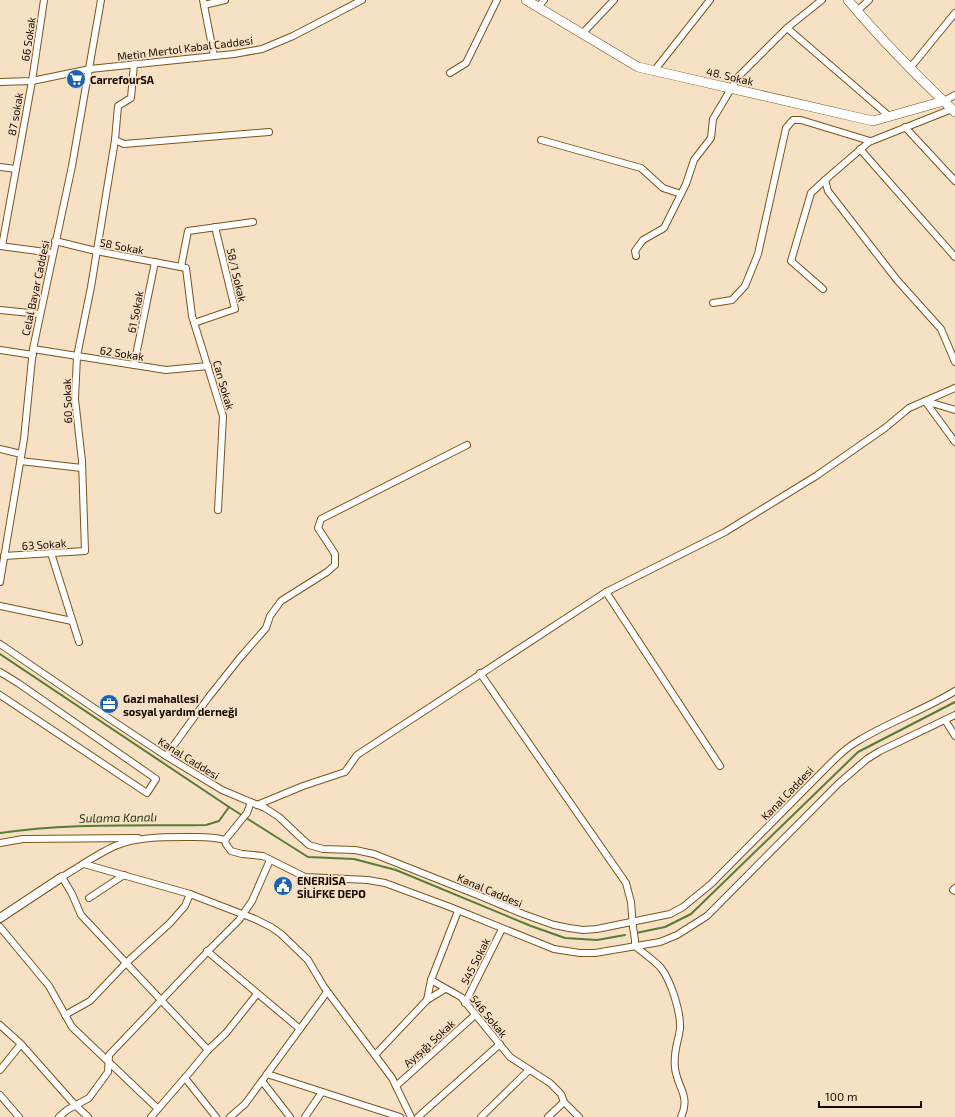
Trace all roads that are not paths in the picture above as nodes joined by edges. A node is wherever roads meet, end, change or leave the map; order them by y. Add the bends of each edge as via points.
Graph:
1 (44, 0) edge
2 (101, 0) edge
3 (225, 0) edge
4 (362, 0) edge
5 (497, 0) edge
6 (526, 0) edge
7 (614, 0) edge
8 (710, 0) edge
9 (822, 0) edge
10 (848, 0) edge
11 (869, 0) edge
12 (203, 3) edge
13 (541, 3) edge
14 (857, 11) junction
15 (955, 13) edge
16 (787, 28) junction
17 (582, 34) junction
18 (214, 56) junction
19 (134, 64) junction
20 (910, 68) junction
21 (90, 69) junction
22 (654, 71) junction
23 (450, 72) dead end
24 (32, 81) junction
25 (0, 82) edge
26 (730, 88) junction
27 (955, 95) edge
28 (944, 101) junction
29 (953, 110) edge
30 (889, 116) junction
31 (905, 127) junction
32 (269, 132) dead end
33 (115, 140) junction
34 (541, 140) dead end
35 (870, 141) junction
36 (860, 149) junction
37 (0, 167) edge
38 (16, 170) junction
39 (825, 180) junction
40 (955, 180) edge
41 (681, 194) junction
42 (253, 222) dead end
43 (215, 227) junction
44 (55, 241) junction
45 (1, 246) edge
46 (96, 251) junction
47 (53, 253) junction
48 (636, 256) dead end
49 (955, 256) edge
50 (155, 262) junction
51 (184, 267) junction
52 (823, 289) dead end
53 (713, 303) dead end
54 (0, 310) edge
55 (40, 314) junction
56 (194, 323) junction
57 (0, 350) edge
58 (33, 352) junction
59 (76, 356) junction
60 (955, 362) edge
61 (134, 365) junction
62 (208, 366) junction
63 (955, 388) edge
64 (925, 401) junction
65 (955, 410) edge
66 (955, 442) edge
67 (468, 446) dead end
68 (0, 449) edge
69 (21, 458) junction
70 (82, 468) junction
71 (218, 510) dead end
72 (85, 551) joint
73 (51, 553) junction
74 (4, 556) junction
75 (0, 582) edge
76 (606, 592) junction
77 (0, 606) edge
78 (72, 621) junction
79 (79, 642) dead end
80 (0, 644) edge
81 (0, 672) edge
82 (480, 673) junction
83 (955, 691) edge
84 (0, 695) edge
85 (955, 715) edge
86 (945, 720) junction
87 (955, 736) edge
88 (166, 756) junction
89 (720, 766) dead end
90 (254, 804) junction
91 (156, 837) junction
92 (225, 840) junction
93 (0, 843) edge
94 (270, 860) junction
95 (84, 864) junction
96 (124, 875) junction
97 (62, 877) junction
98 (190, 894) junction
99 (89, 898) dead end
100 (458, 910) junction
101 (243, 915) junction
102 (0, 918) edge
103 (632, 921) junction
104 (0, 927) edge
105 (502, 929) junction
106 (635, 946) junction
107 (207, 951) junction
108 (126, 963) junction
109 (430, 980) junction
110 (445, 989) junction
111 (327, 992) junction
112 (257, 994) junction
113 (427, 1000) junction
114 (160, 1001) junction
115 (465, 1003) junction
116 (65, 1015) junction
117 (475, 1015) junction
118 (0, 1026) edge
119 (300, 1029) junction
120 (21, 1044) junction
121 (500, 1044) junction
122 (208, 1050) junction
123 (375, 1055) junction
124 (108, 1063) junction
125 (0, 1070) edge
126 (529, 1070) junction
127 (267, 1074) junction
128 (185, 1078) junction
129 (262, 1081) junction
130 (396, 1086) junction
131 (322, 1092) junction
132 (0, 1095) edge
133 (564, 1102) junction
134 (75, 1105) junction
135 (157, 1108) junction
136 (19, 1117) edge
137 (59, 1117) edge
138 (88, 1117) edge
139 (151, 1117) edge
140 (216, 1117) edge
141 (230, 1117) edge
142 (290, 1117) edge
143 (305, 1117) edge
144 (400, 1117) edge
145 (411, 1117) edge
146 (418, 1117) edge
147 (482, 1117) edge
148 (548, 1117) edge
149 (579, 1117) edge
150 (681, 1117) edge

1 - 24 street, 66 Sokak
2 - 21 street, Celal Bayar Caddesi
3 - 12 street
4 - 18 street, Metin Mertol Kabal Caddesi via 262,49
5 - 23 street via 466,63
6 - 13 main road, 48. Sokak
7 - 17 street
8 - 22 street
9 - 16 street
10 - 14 main road
11 - 14 street
12 - 18 street
13 - 17 main road, 48. Sokak
14 - 20 main road
15 - 20 street
16 - 26 street
16 - 30 street
17 - 22 main road, 48. Sokak via 638,67
18 - 19 street, Metin Mertol Kabal Caddesi
19 - 21 street, Metin Mertol Kabal Caddesi
19 - 33 street, 60 Sokak via 131,98 118,106
20 - 28 main road
21 - 24 street, Metin Mertol Kabal Caddesi
21 - 44 street, Celal Bayar Caddesi
22 - 26 main road, 48. Sokak
24 - 25 street, Metin Mertol Kabal Caddesi
24 - 38 street, 87 sokak
26 - 30 main road, 48. Sokak via 873,121
26 - 41 street via 713,119 711,138 694,160
27 - 28 street
28 - 29 main road
28 - 30 main road, 48. Sokak
29 - 31 street
31 - 35 street
31 - 40 street
32 - 33 street via 124,144
33 - 46 street, 60 Sokak
34 - 41 street via 641,168 663,188
35 - 36 street
35 - 53 street via 801,120 793,120 786,128 758,254 745,286 732,300
36 - 39 street
36 - 49 street
37 - 38 street
38 - 45 street, 87 sokak
39 - 52 street via 811,193 791,261
39 - 60 street via 828,191 897,280 941,329
41 - 48 street via 664,228 642,240 635,251
42 - 43 street
43 - 51 street via 188,231
43 - 56 street, 58/1 Sokak via 235,308
44 - 46 street, 58 Sokak
44 - 47 street, Celal Bayar Caddesi
45 - 47 street
46 - 50 street, 58 Sokak
46 - 59 street, 60 Sokak
47 - 55 street, Celal Bayar Caddesi
50 - 51 street, 58 Sokak
50 - 61 street, 61 Sokak
51 - 56 street, Can Sokak
54 - 55 street
55 - 58 street, Celal Bayar Caddesi
56 - 62 street, Can Sokak
57 - 58 street, 62 Sokak
58 - 59 street, 62 Sokak
58 - 69 street, Celal Bayar Caddesi
59 - 61 street, 62 Sokak
59 - 70 street, 60 Sokak via 75,399
61 - 62 street, 62 Sokak via 166,370
62 - 71 street, Can Sokak via 223,416
63 - 64 street
64 - 65 street
64 - 66 street
64 - 76 street via 909,408 816,476 725,532
67 - 88 street via 321,519 318,528 335,554 335,565 281,601 270,616 266,628 208,698
68 - 69 street
69 - 70 street
69 - 74 street, Celal Bayar Caddesi
70 - 72 street, 60 Sokak
72 - 73 street, 63 Sokak
73 - 74 street, 63 Sokak
73 - 78 street
74 - 75 street, Celal Bayar Caddesi
76 - 82 street
76 - 89 street
77 - 78 street
78 - 79 street
80 - 88 street, Kanal Caddesi
81 - 84 street via 156,779 147,793
82 - 90 street via 357,755 345,772
82 - 103 street via 626,883
83 - 103 street, Kanal Caddesi via 872,733 846,750 711,884 683,908 670,914
85 - 86 street
86 - 87 street
86 - 106 street via 866,759 695,925 660,942
88 - 90 street, Kanal Caddesi via 222,790
90 - 92 street
90 - 103 street, Kanal Caddesi via 279,817 309,845 323,849 355,850 374,854 554,925 583,930
91 - 92 street via 216,837
91 - 93 street via 22,839
91 - 95 street via 116,846
92 - 94 street via 231,851 263,856
94 - 100 street via 305,877 384,883
94 - 101 street
95 - 96 street
95 - 97 street
96 - 98 street
96 - 99 street
97 - 102 street
97 - 108 street via 81,915
98 - 101 street
98 - 108 street via 185,906 170,923
100 - 105 street
100 - 109 street
101 - 107 street
101 - 111 street via 281,934 308,960
103 - 106 street
104 - 116 street via 49,986
105 - 106 street via 554,949 580,953
105 - 115 street, 545 Sokak
106 - 150 street via 660,968 678,1006 680,1028 673,1057 675,1075 685,1096
107 - 112 street
107 - 114 street
108 - 114 street
108 - 116 street via 90,1001
109 - 110 street, 546 Sokak
109 - 113 street
110 - 113 street
110 - 115 street, 546 Sokak
111 - 119 street
111 - 123 street
112 - 119 street
112 - 122 street via 226,1033
113 - 123 street
114 - 122 street
114 - 124 street via 109,1055
115 - 117 street, 546 Sokak
116 - 124 street via 72,1028
117 - 121 street, 546 Sokak
117 - 130 street, Ayışığı Sokak
118 - 120 street
119 - 127 street
120 - 125 street
120 - 134 street
121 - 126 street, 546 Sokak via 510,1057
121 - 146 street
122 - 128 street
123 - 130 street
124 - 134 street via 108,1072 89,1098
124 - 135 street
126 - 133 street, 546 Sokak via 550,1083 561,1094
126 - 147 street
127 - 129 street
127 - 131 street
128 - 135 street
128 - 140 street
129 - 141 street
129 - 142 street
130 - 145 street
131 - 143 street
131 - 144 street
132 - 136 street
133 - 148 street
133 - 149 street, 546 Sokak
134 - 137 street
134 - 138 street
135 - 139 street

